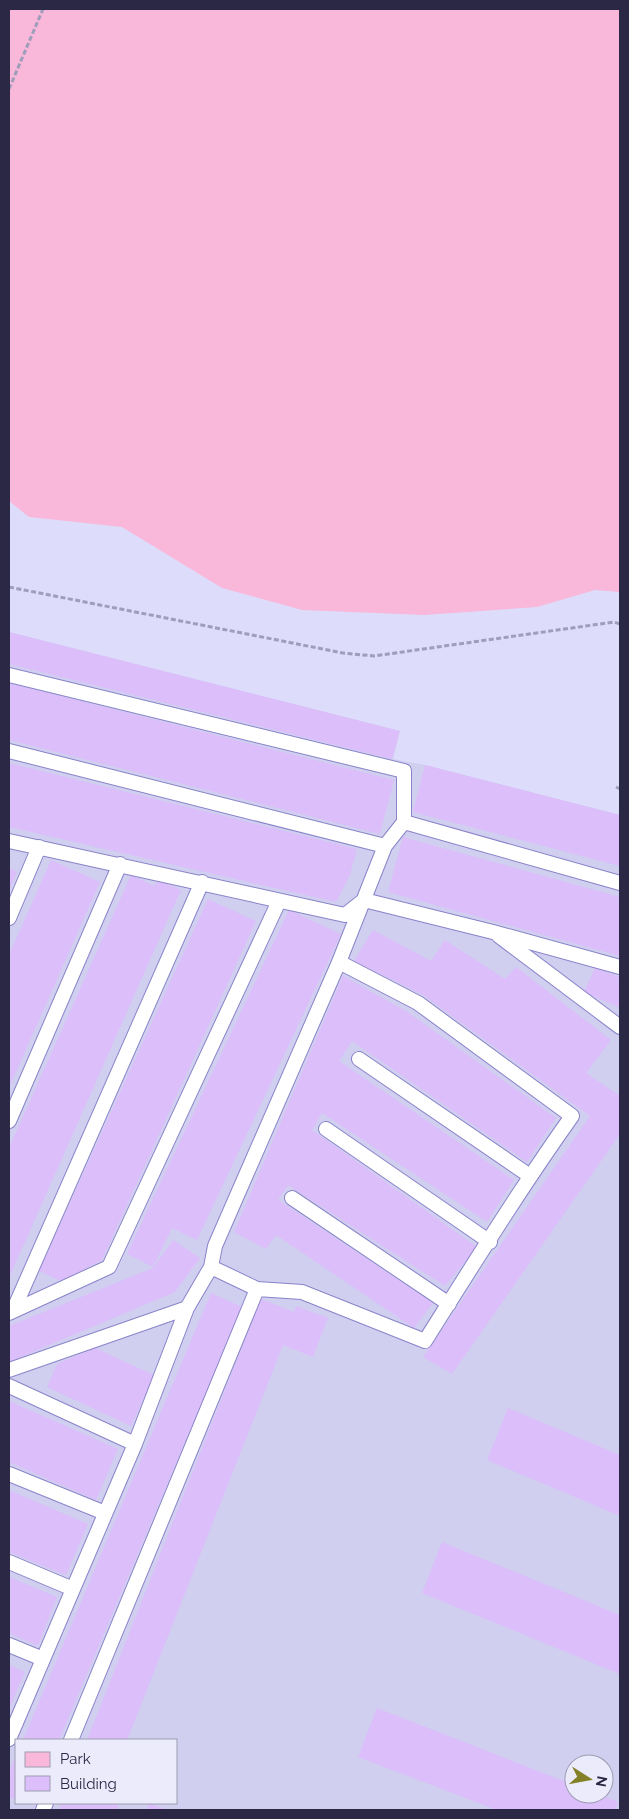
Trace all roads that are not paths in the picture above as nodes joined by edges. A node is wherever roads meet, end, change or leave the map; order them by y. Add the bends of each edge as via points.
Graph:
1 (9, 675) edge
2 (9, 750) edge
3 (404, 822) junction
4 (9, 841) edge
5 (386, 846) junction
6 (39, 847) junction
7 (120, 864) junction
8 (202, 882) junction
9 (620, 883) edge
10 (364, 900) junction
11 (279, 901) junction
12 (9, 918) edge
13 (492, 932) junction
14 (339, 962) junction
15 (620, 967) edge
16 (620, 1027) edge
17 (359, 1059) dead end
18 (9, 1121) edge
19 (326, 1129) dead end
20 (530, 1176) junction
21 (292, 1198) dead end
22 (490, 1242) junction
23 (211, 1267) junction
24 (257, 1289) junction
25 (449, 1304) junction
26 (187, 1308) junction
27 (11, 1312) edge
28 (9, 1370) edge
29 (9, 1386) edge
30 (134, 1444) junction
31 (9, 1474) edge
32 (105, 1513) junction
33 (9, 1562) edge
34 (73, 1589) junction
35 (9, 1645) edge
36 (43, 1659) junction
37 (10, 1735) edge
38 (71, 1739) edge

1 - 3 lane via 404,771
2 - 5 lane
3 - 5 lane
3 - 9 lane
4 - 6 lane
5 - 10 lane
6 - 7 lane
6 - 12 lane
7 - 8 lane
7 - 18 lane
8 - 11 lane
8 - 27 lane
10 - 11 lane via 345,915
10 - 13 lane
10 - 14 lane
11 - 27 lane via 109,1267
13 - 15 lane
13 - 16 lane
14 - 20 lane via 418,1003 572,1116
14 - 23 lane via 216,1246
17 - 20 lane
19 - 22 lane
20 - 22 lane
21 - 25 lane
22 - 25 lane
23 - 24 lane
23 - 26 lane
24 - 25 lane via 302,1292 425,1341
24 - 38 lane
26 - 28 lane
26 - 30 lane
29 - 30 lane
30 - 32 lane
31 - 32 lane
32 - 34 lane
33 - 34 lane
34 - 36 lane
35 - 36 lane
36 - 37 lane

